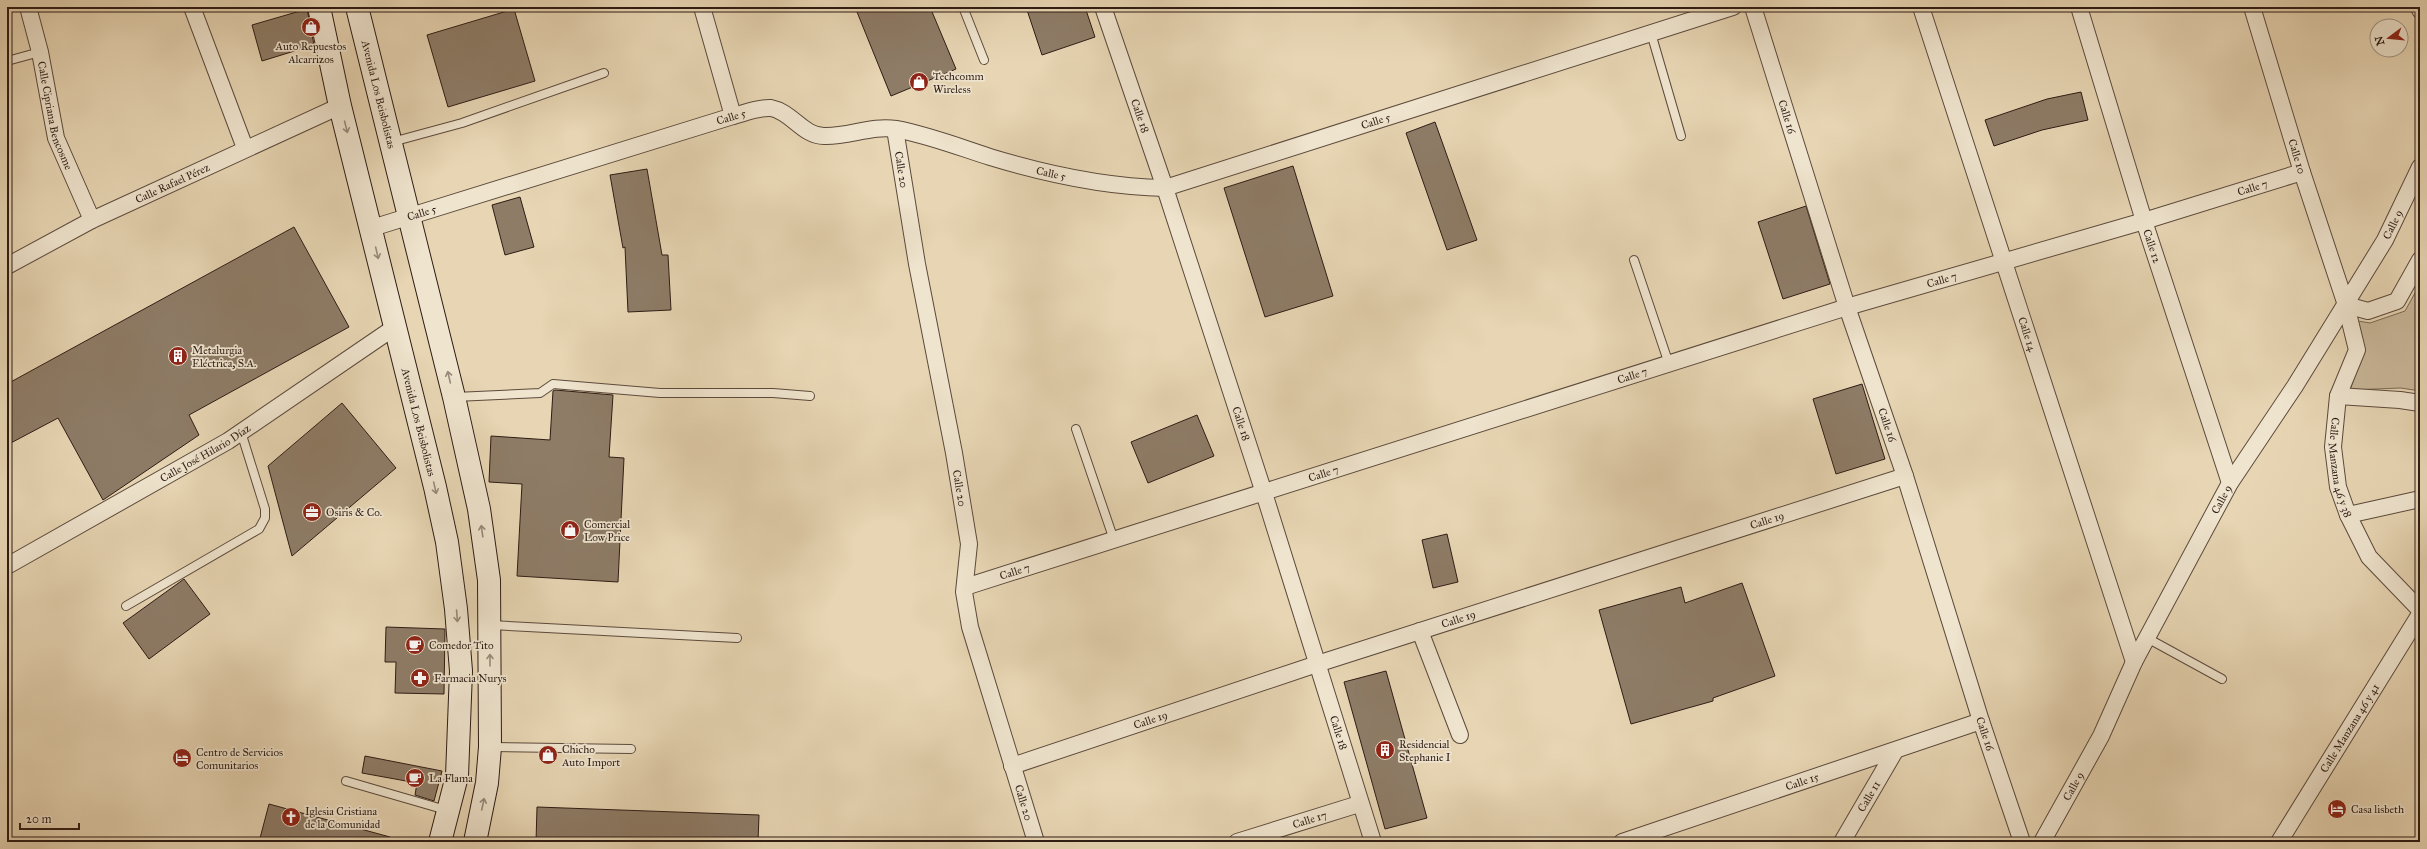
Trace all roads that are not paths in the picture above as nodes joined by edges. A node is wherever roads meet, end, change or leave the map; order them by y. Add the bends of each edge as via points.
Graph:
1 (28, 7) edge
2 (192, 7) edge
3 (319, 7) edge
4 (356, 7) edge
5 (702, 7) edge
6 (963, 7) edge
7 (1102, 7) edge
8 (1733, 7) edge
9 (1753, 7) edge
10 (1921, 7) edge
11 (2079, 7) edge
12 (2252, 7) edge
13 (2419, 7) edge
14 (2420, 10) edge
15 (1651, 33) junction
16 (40, 52) junction
17 (984, 60) dead end
18 (7, 61) edge
19 (604, 73) dead end
20 (340, 106) junction
21 (733, 116) junction
22 (895, 129) junction
23 (1681, 136) dead end
24 (391, 142) junction
25 (245, 148) junction
26 (2420, 167) edge
27 (2302, 172) junction
28 (1165, 188) junction
29 (410, 216) junction
30 (92, 220) junction
31 (2144, 221) junction
32 (372, 228) junction
33 (1634, 260) dead end
34 (2420, 260) edge
35 (2003, 261) junction
36 (7, 266) edge
37 (2346, 305) junction
38 (1847, 307) junction
39 (395, 327) junction
40 (1668, 364) junction
41 (810, 396) dead end
42 (2338, 396) junction
43 (454, 397) junction
44 (2420, 403) edge
45 (1076, 429) dead end
46 (241, 432) junction
47 (1905, 476) junction
48 (2230, 483) junction
49 (1264, 493) junction
50 (2420, 499) edge
51 (2348, 515) junction
52 (1114, 540) junction
53 (7, 566) edge
54 (965, 587) junction
55 (126, 606) dead end
56 (2420, 610) edge
57 (2420, 614) edge
58 (490, 625) junction
59 (1420, 631) junction
60 (737, 638) dead end
61 (2147, 638) junction
62 (2134, 662) junction
63 (1317, 664) junction
64 (2222, 679) dead end
65 (1981, 721) junction
66 (1460, 735) dead end
67 (490, 747) junction
68 (631, 748) dead end
69 (1895, 750) junction
70 (1012, 766) junction
71 (346, 781) dead end
72 (1359, 804) junction
73 (449, 811) junction
74 (440, 842) edge
75 (475, 842) edge
76 (1036, 842) edge
77 (1237, 842) edge
78 (1373, 842) edge
79 (1622, 842) edge
80 (1842, 842) edge
81 (2022, 842) edge
82 (2042, 842) edge
83 (2279, 842) edge

1 - 16 street, Calle Cipriana Bencosme
2 - 25 street
3 - 20 main road, Avenida Los Beisbolistas
4 - 24 main road, Avenida Los Beisbolistas
5 - 21 street
6 - 17 lane
7 - 28 street, Calle 18
8 - 15 street, Calle 5
9 - 38 street, Calle 16
10 - 35 street, Calle 14
11 - 31 street, Calle 12
12 - 27 street, Calle 10
13 - 14 street
15 - 23 lane
15 - 28 street, Calle 5
16 - 18 lane
16 - 30 street, Calle Cipriana Bencosme via 56,138
19 - 24 lane via 462,123
20 - 25 street, Calle Rafael Pérez
20 -> 32 main road, Avenida Los Beisbolistas
21 - 22 street, Calle 5 via 772,108 782,112 812,134 824,136 874,129
21 - 29 street, Calle 5
22 - 28 street, Calle 5 via 992,157 1089,180 1128,187
22 - 54 street, Calle 20 via 917,264 969,544
24 - 29 main road, Avenida Los Beisbolistas
25 - 30 street, Calle Rafael Pérez
26 - 37 street, Calle 9 via 2385,240
27 - 31 street, Calle 7
27 - 37 street, Calle 10
28 - 49 street, Calle 18
29 - 32 street, Calle 5
43 -> 29 main road, Avenida Los Beisbolistas
30 - 36 street, Calle Rafael Pérez
31 - 35 street, Calle 7
31 - 48 street, Calle 12
32 -> 39 main road, Avenida Los Beisbolistas
33 - 40 lane
34 - 37 street via 2397,301 2368,311
35 - 38 street, Calle 7
35 - 62 street, Calle 14
37 - 42 street, Calle Manzana 46 y 38 via 2357,350
37 - 48 street, Calle 9
38 - 40 street, Calle 7
38 - 47 street, Calle 16
39 - 46 street, Calle José Hilario Díaz
39 -> 73 main road, Avenida Los Beisbolistas via 447,542 456,609 461,671 457,776
40 - 49 street, Calle 7
41 - 43 lane via 773,393 660,393 553,384 540,393
42 - 44 street
42 - 51 street, Calle Manzana 46 y 38 via 2333,447 2338,488
58 -> 43 main road, Avenida Los Beisbolistas via 489,580 479,509
45 - 52 lane
46 - 53 street, Calle José Hilario Díaz
46 - 55 lane via 265,509 265,518 259,529
47 - 59 street, Calle 19
47 - 65 street, Calle 16
48 - 61 street, Calle 9
49 - 52 street, Calle 7
49 - 63 street, Calle 18
50 - 51 street
51 - 56 street, Calle Manzana 46 y 38 via 2369,557
52 - 54 street, Calle 7
54 - 70 street, Calle 20 via 970,627
57 - 83 street, Calle Manzana 46 y 41
58 - 60 lane
67 -> 58 main road, Avenida Los Beisbolistas
59 - 63 street, Calle 19
59 - 66 street
61 - 62 street, Calle 9
61 - 64 lane
62 - 82 street, Calle 9 via 2101,736
63 - 70 street, Calle 19
63 - 72 street, Calle 18
65 - 69 street, Calle 15
65 - 81 street, Calle 16
67 - 68 lane
75 -> 67 main road, Avenida Los Beisbolistas via 487,783
69 - 79 street, Calle 15
69 - 80 street, Calle 11
70 - 76 street, Calle 20
71 - 73 lane
72 - 77 street, Calle 17
72 - 78 street, Calle 18
73 - 74 main road, Avenida Los Beisbolistas

